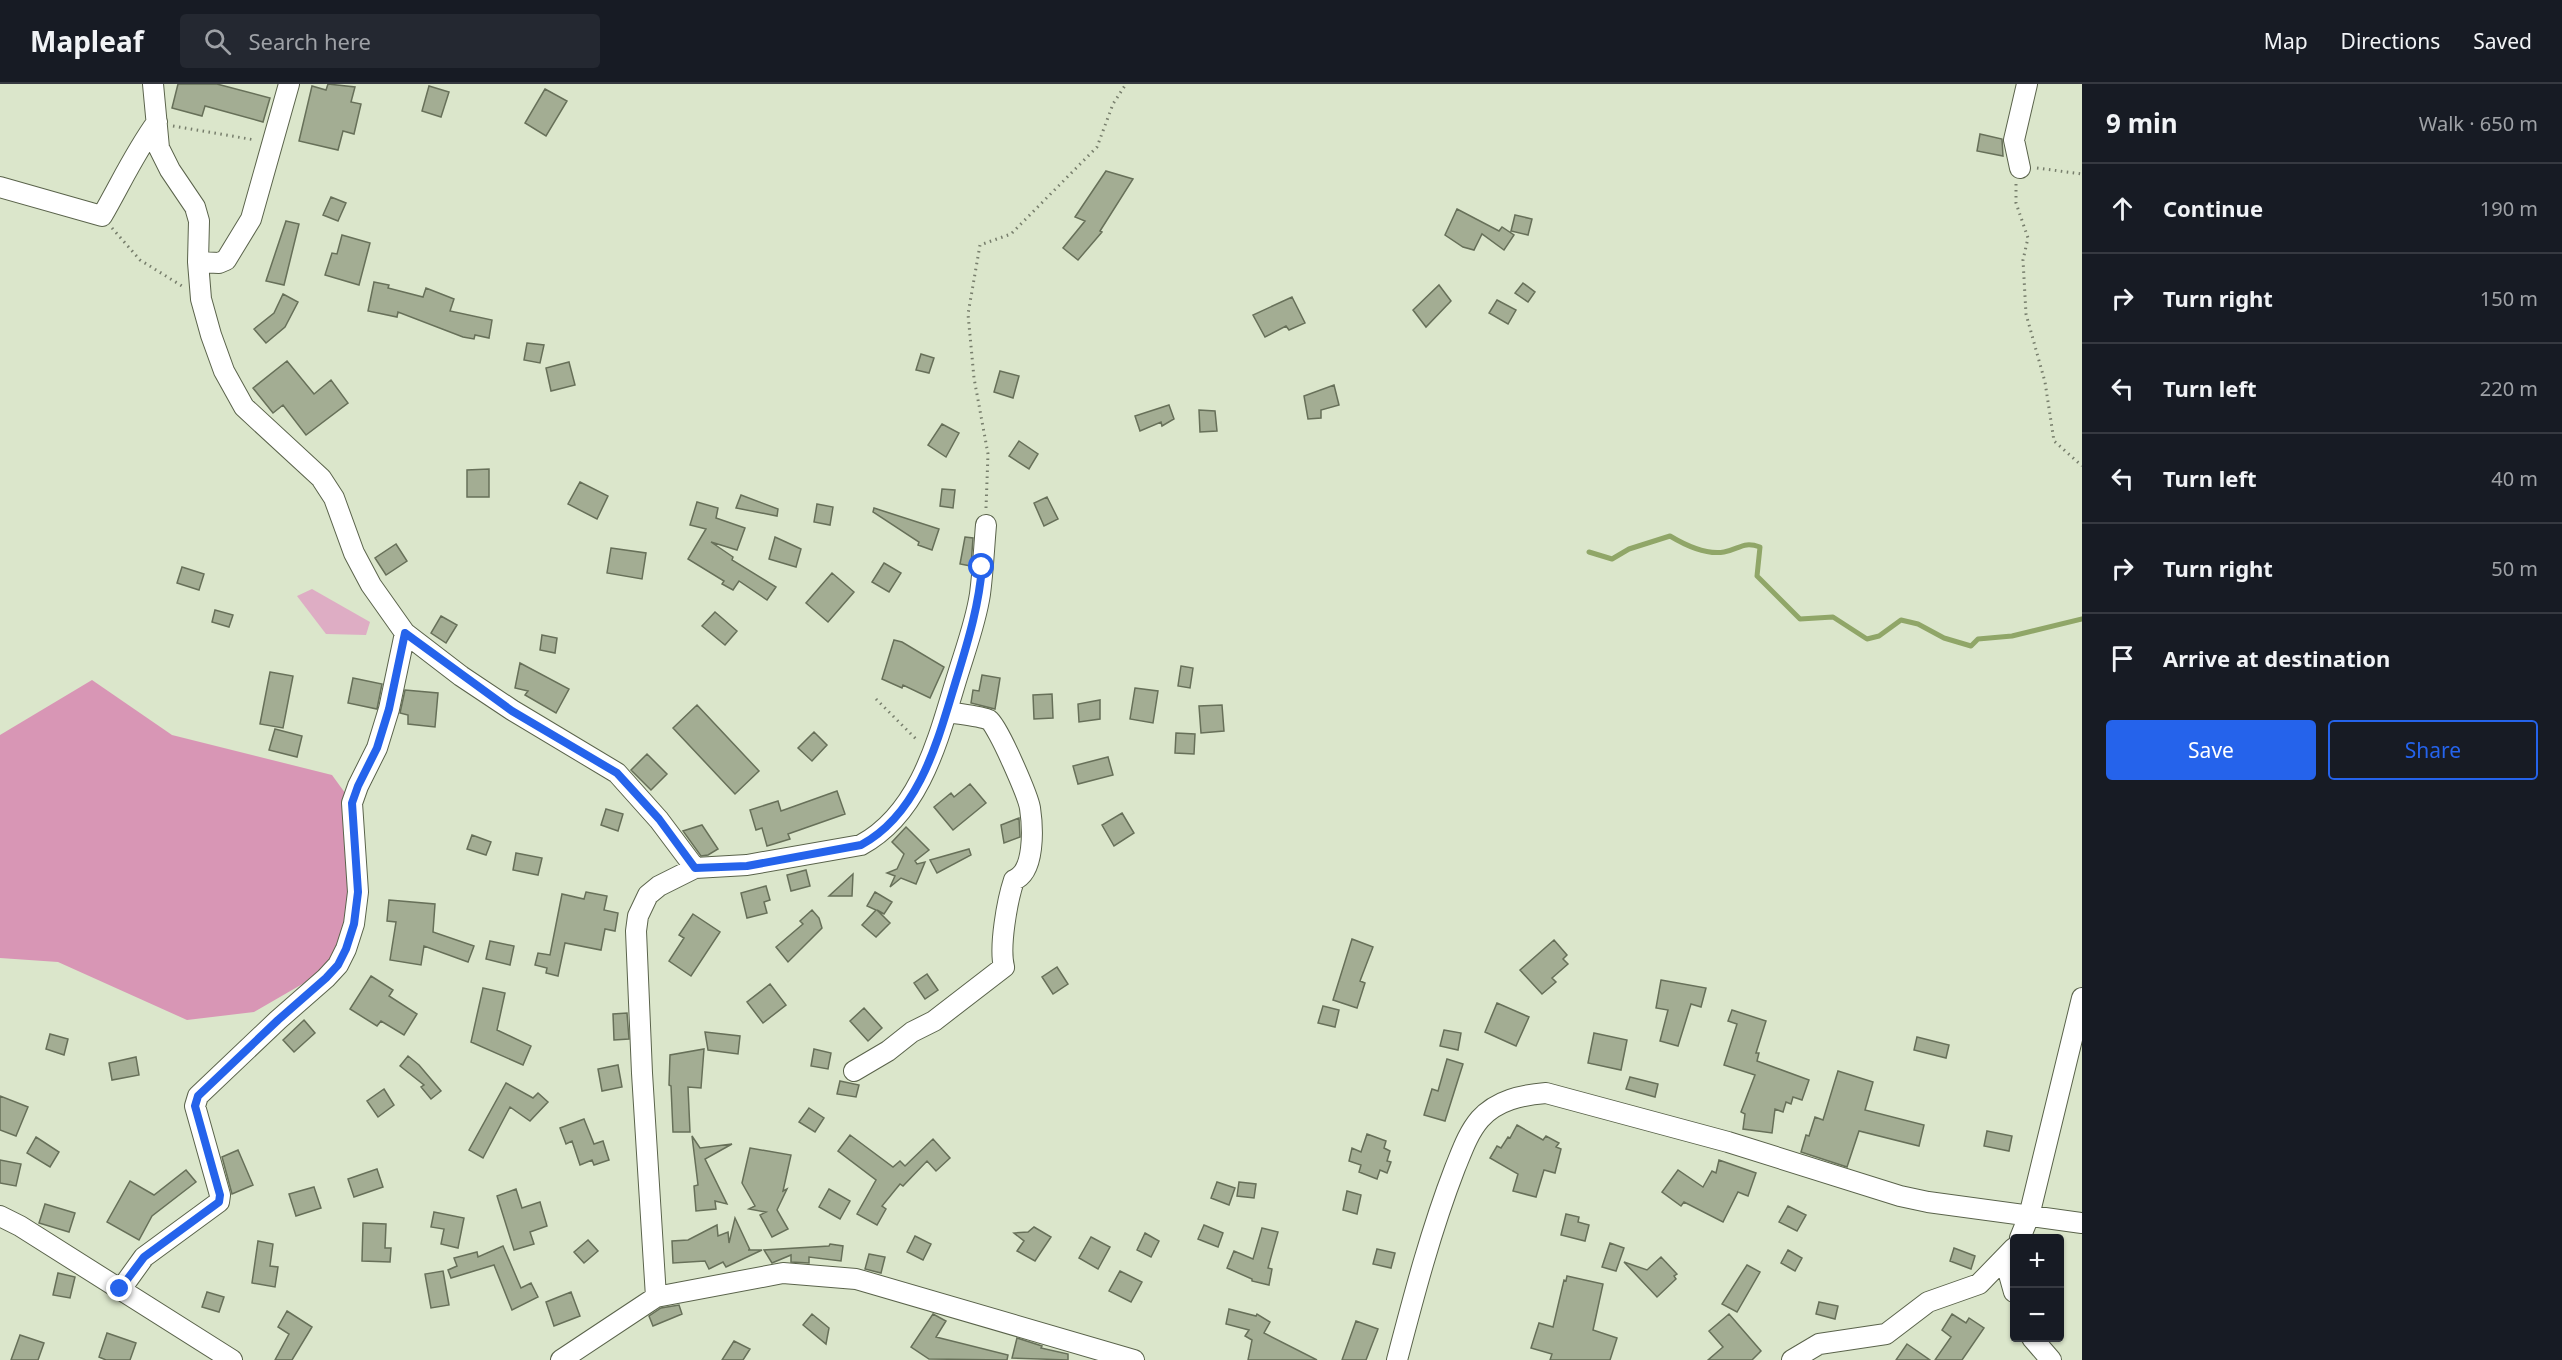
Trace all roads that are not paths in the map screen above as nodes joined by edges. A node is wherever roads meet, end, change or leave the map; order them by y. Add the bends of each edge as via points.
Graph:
1 (153, 84) edge
2 (289, 84) edge
3 (2027, 84) edge
4 (157, 122) junction
5 (2020, 168) road end
6 (0, 187) edge
7 (198, 262) junction
8 (986, 525) road end
9 (405, 633) junction
10 (948, 712) junction
11 (695, 868) junction
12 (2082, 998) edge
13 (854, 1071) dead end
14 (0, 1216) edge
15 (2029, 1216) junction
16 (2082, 1223) edge
17 (2022, 1234) edge
18 (2010, 1254) edge
19 (120, 1289) junction
20 (656, 1297) junction
21 (2035, 1342) edge
22 (232, 1360) edge
23 (567, 1360) edge
24 (1134, 1360) edge
25 (1397, 1360) edge
26 (1792, 1360) edge
27 (2051, 1360) edge

1 - 4 street
2 - 7 street via 251,219 226,260
3 - 5 street via 2013,140
4 - 6 street via 102,216
4 - 7 street via 159,148 199,220
7 - 9 street via 201,299 224,371 244,407 321,478 334,498 354,553 371,585
8 - 10 street via 980,595
9 - 11 street via 512,711 617,773 659,819
9 - 19 street via 377,748 352,803 358,892 346,949 326,978 198,1096 195,1106 219,1202 144,1257
10 - 11 street via 913,793 876,837 861,845 747,866
10 - 13 street via 989,720 999,733 1030,807 1031,849 1028,866 1022,877 1014,879 1009,894 1001,954 1004,968 934,1021
11 - 20 street via 648,895 638,915 636,932
12 - 15 street
14 - 19 street
15 - 16 street
15 - 17 street
15 - 25 street via 1900,1196 1728,1142 1546,1093 1523,1095 1480,1118 1468,1136 1445,1193
18 - 26 street via 1979,1284 1928,1302 1886,1334 1819,1344
19 - 22 street
20 - 23 street
20 - 24 street via 783,1273 856,1279
21 - 27 street

